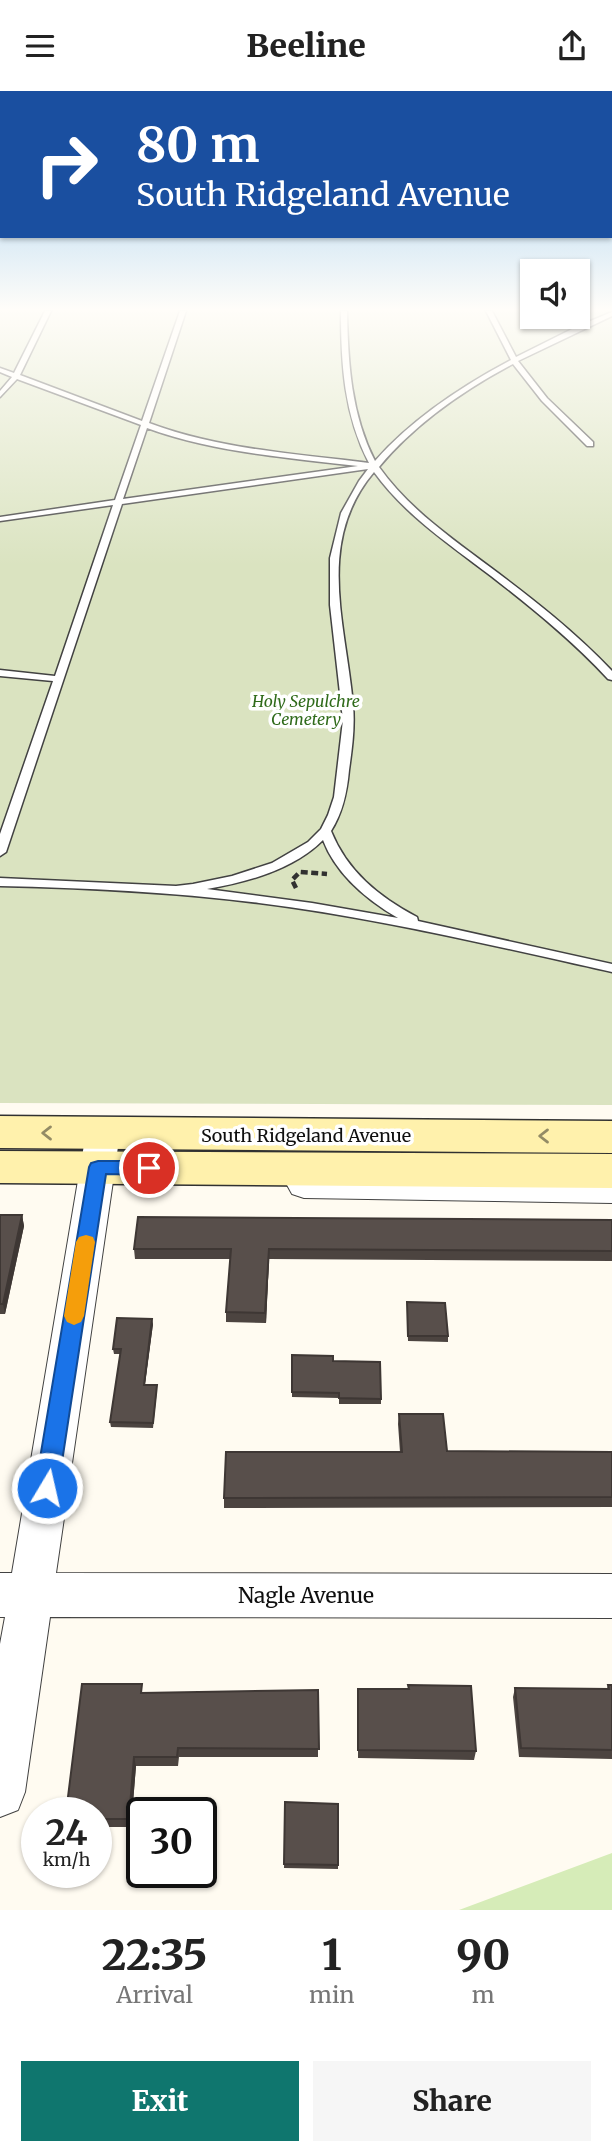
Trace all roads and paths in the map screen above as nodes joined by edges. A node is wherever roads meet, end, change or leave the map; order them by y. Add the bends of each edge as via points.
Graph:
1 (68, 396) edge
2 (154, 396) edge
3 (349, 396) edge
4 (456, 396) edge
5 (541, 396) edge
6 (144, 425) junction
7 (590, 444) dead end
8 (375, 466) junction
9 (118, 501) junction
10 (0, 519) edge
11 (0, 673) edge
12 (612, 677) edge
13 (58, 679) junction
14 (325, 831) junction
15 (0, 852) edge
16 (0, 881) edge
17 (333, 883) dead end
18 (175, 890) junction
19 (271, 901) junction
20 (424, 927) junction
21 (612, 968) edge
22 (0, 1132) edge
23 (612, 1137) edge
24 (100, 1150) junction
25 (0, 1167) edge
26 (200, 1168) junction
27 (612, 1171) edge
28 (612, 1190) edge
29 (15, 1595) edge
30 (612, 1595) edge
31 (0, 1792) edge

1 - 6 lane
2 - 6 lane
3 - 8 lane
4 - 8 lane
5 - 7 lane
6 - 8 lane via 235,447
6 - 9 lane
8 - 9 lane
8 - 12 lane via 421,516 568,633
8 - 14 lane via 345,511 336,549 333,593 348,728 340,795
9 - 10 lane
9 - 13 lane
11 - 13 lane
13 - 15 lane
14 - 18 lane via 307,847 259,871
14 - 20 lane via 355,878 399,914
16 - 18 lane
17 - 19 path via 328,874 300,872 292,880 296,890
18 - 19 lane
19 - 20 lane
20 - 21 lane
24 -> 22 main road, South Ridgeland Avenue
23 -> 24 main road, South Ridgeland Avenue
24 - 25 main road, South Ridgeland Avenue
24 - 26 main road, South Ridgeland Avenue
24 - 29 street
26 - 27 main road, South Ridgeland Avenue
26 - 28 street, South Ridgeland Avenue via 223,1184
29 - 30 street, Nagle Avenue
29 - 31 street

